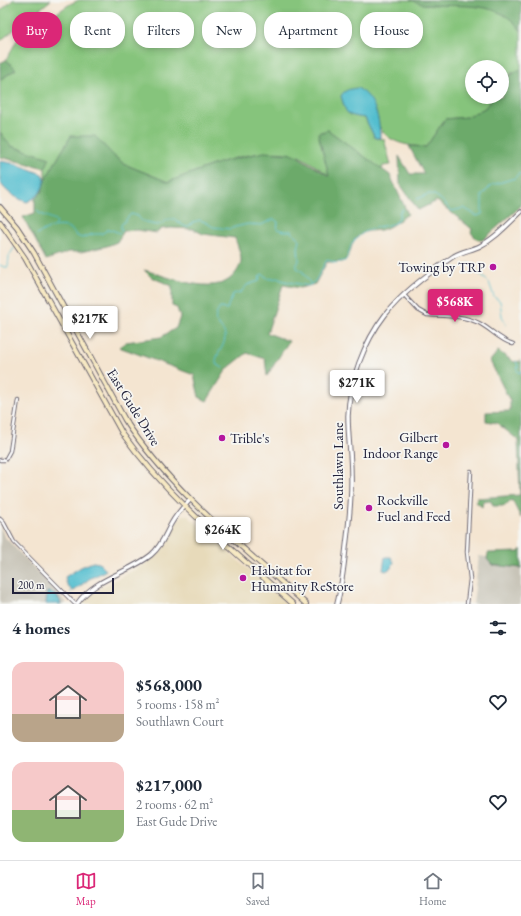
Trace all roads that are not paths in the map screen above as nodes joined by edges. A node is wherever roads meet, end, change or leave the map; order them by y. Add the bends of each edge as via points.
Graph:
1 (0, 207) edge
2 (521, 212) edge
3 (0, 222) edge
4 (404, 295) junction
5 (513, 344) dead end
6 (18, 400) dead end
7 (0, 460) edge
8 (471, 471) dead end
9 (190, 500) junction
10 (184, 505) junction
11 (0, 519) edge
12 (76, 604) edge
13 (293, 604) edge
14 (306, 604) edge
15 (337, 604) edge
16 (467, 604) edge

1 - 9 main road, East Gude Drive via 34,253 128,425 158,465
2 - 4 street, Southlawn Lane via 486,242 454,256
3 - 10 main road, East Gude Drive via 25,258 122,433 147,466
4 - 5 street via 423,313 458,316 477,322 505,342
4 - 15 street, Southlawn Lane via 385,314 366,346 349,402 351,506
6 - 7 street via 10,451 5,460
8 - 16 street via 467,552 470,579
9 - 10 street
9 - 14 main road, East Gude Drive
10 - 12 street via 160,545 150,556 93,588
10 - 13 main road, East Gude Drive
11 - 12 street via 14,542

